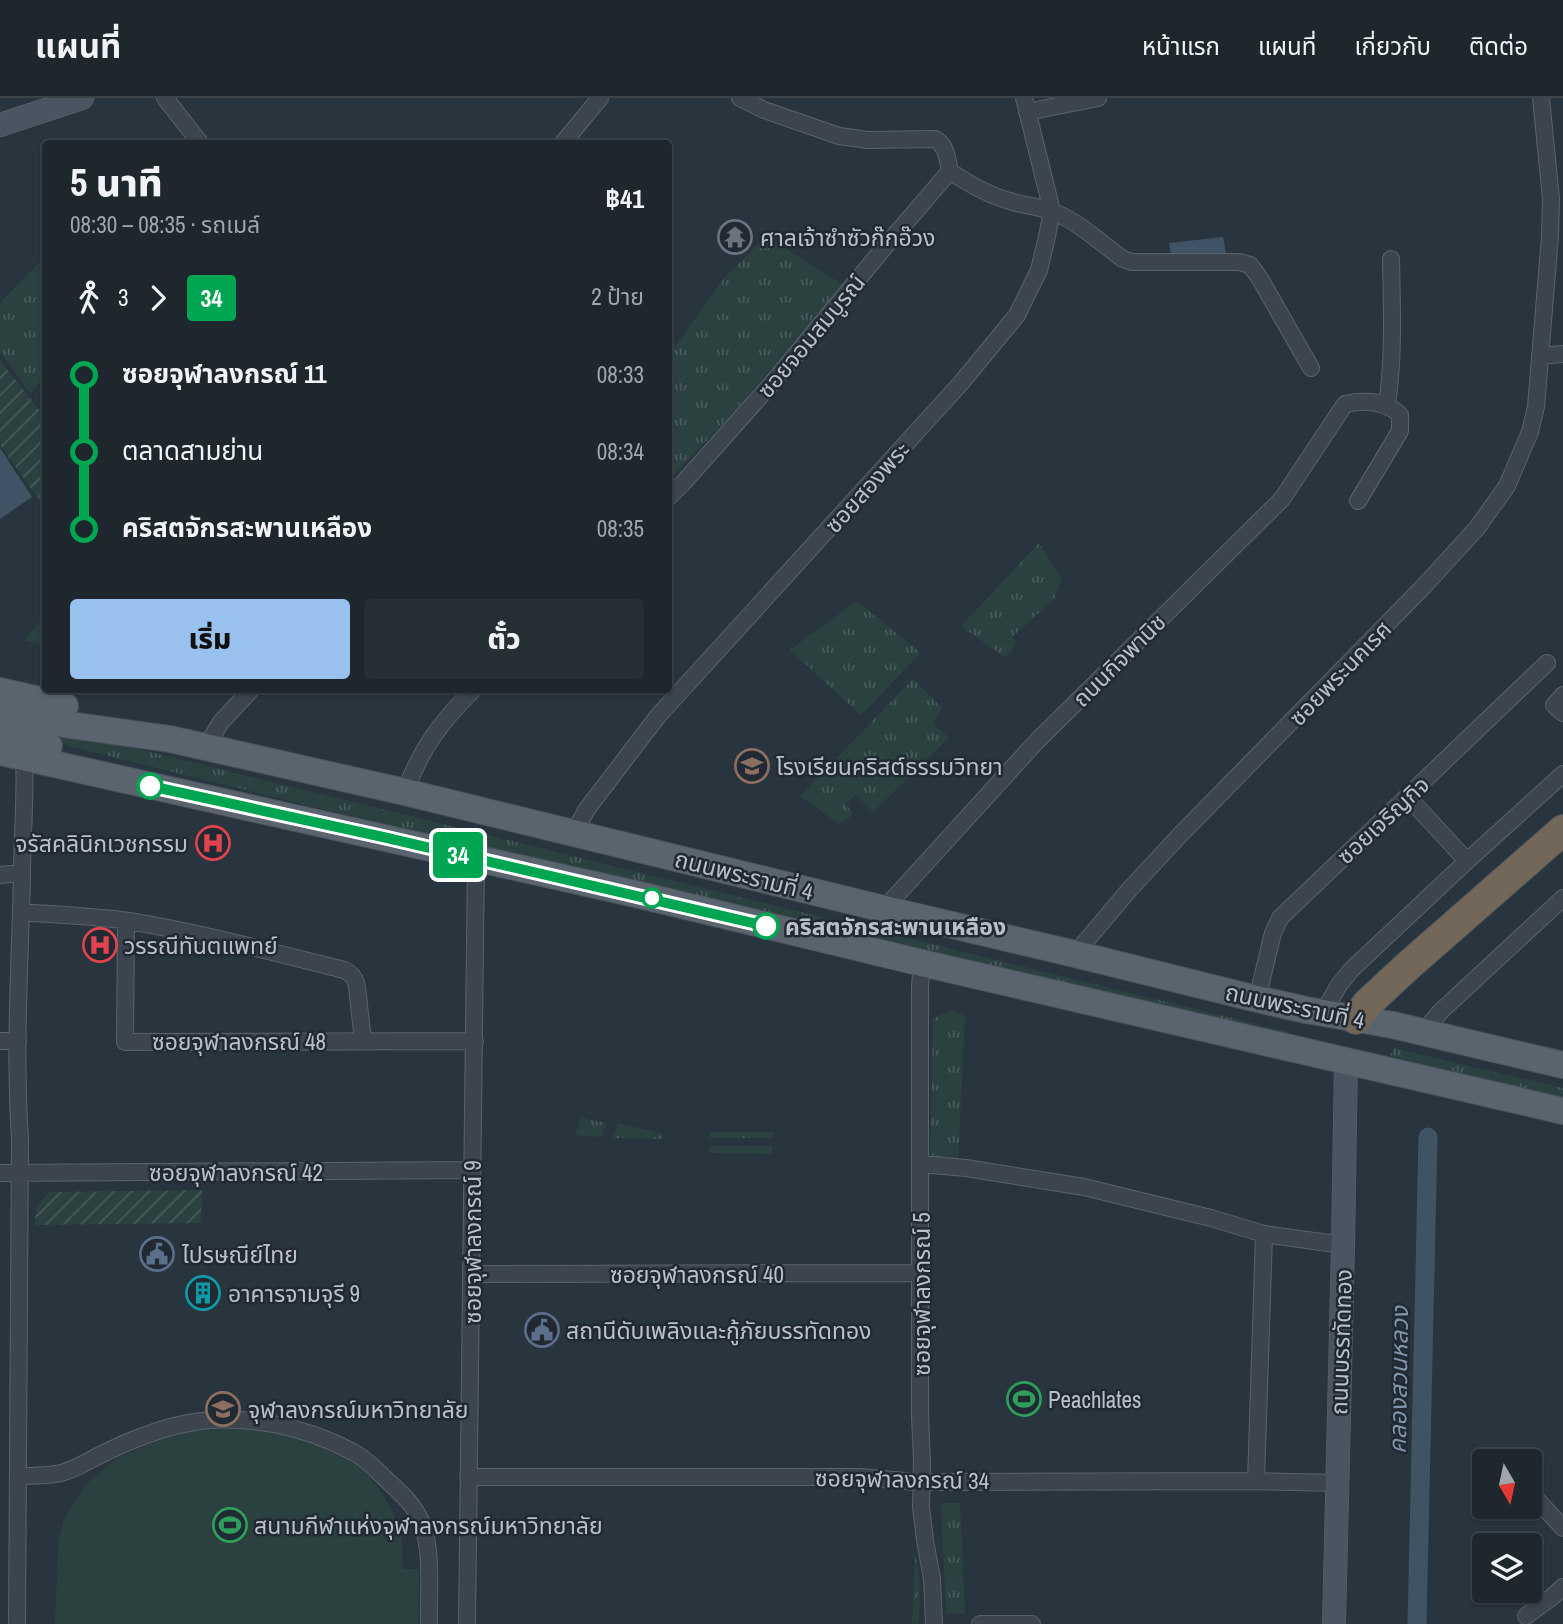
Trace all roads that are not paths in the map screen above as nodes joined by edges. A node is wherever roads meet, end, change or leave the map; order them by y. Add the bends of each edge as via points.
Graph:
1 (82, 98) edge
2 (165, 98) edge
3 (600, 98) edge
4 (740, 98) edge
5 (1098, 98) edge
6 (1541, 98) edge
7 (1026, 105) edge
8 (0, 125) edge
9 (198, 140) edge
10 (565, 140) edge
11 (950, 172) junction
12 (1052, 211) junction
13 (1391, 259) dead end
14 (1563, 354) edge
15 (1540, 356) junction
16 (1311, 368) dead end
17 (1387, 405) junction
18 (672, 494) edge
19 (1358, 501) dead end
20 (1547, 663) dead end
21 (0, 691) edge
22 (40, 692) edge
23 (43, 693) edge
24 (248, 693) edge
25 (470, 693) edge
26 (1563, 695) edge
27 (0, 710) edge
28 (1563, 713) edge
29 (0, 733) edge
30 (170, 740) junction
31 (206, 747) junction
32 (12, 755) edge
33 (1563, 774) edge
34 (405, 792) junction
35 (1408, 797) junction
36 (207, 799) junction
37 (1563, 830) edge
38 (573, 834) junction
39 (476, 859) junction
40 (1467, 861) junction
41 (22, 873) junction
42 (0, 875) edge
43 (1563, 898) edge
44 (884, 909) junction
45 (21, 912) junction
46 (126, 921) junction
47 (1075, 954) junction
48 (922, 963) junction
49 (1257, 999) junction
50 (1323, 1013) junction
51 (1356, 1019) junction
52 (1423, 1033) junction
53 (0, 1041) edge
54 (18, 1041) junction
55 (363, 1041) junction
56 (475, 1041) junction
57 (1346, 1060) junction
58 (1563, 1065) edge
59 (1563, 1111) edge
60 (921, 1164) junction
61 (472, 1170) junction
62 (0, 1173) edge
63 (19, 1173) junction
64 (1264, 1234) junction
65 (1343, 1245) junction
66 (921, 1273) junction
67 (472, 1274) junction
68 (19, 1476) junction
69 (468, 1477) junction
70 (1256, 1481) junction
71 (922, 1482) junction
72 (1337, 1483) junction
73 (1542, 1505) edge
74 (1563, 1528) edge
75 (1559, 1597) edge
76 (0, 1612) edge
77 (1525, 1616) dead end
78 (17, 1618) edge
79 (429, 1624) edge
80 (467, 1624) edge
81 (934, 1624) edge
82 (980, 1624) edge
83 (1032, 1624) edge
84 (1334, 1624) edge

1 - 8 main road
2 - 9 street
3 - 10 street
4 - 11 street via 839,136 935,139 945,149
5 - 7 street
6 - 15 street, ซอยพระนคเรศ via 1551,199
7 - 12 street, ซอยสองพระ
11 - 12 street via 988,194
11 - 18 street, ซอยจอมสมบูรณ์
12 - 16 street via 1132,262 1250,265
12 - 38 street, ซอยสองพระ via 1039,270 1017,315 961,383 658,716
13 - 17 street via 1393,342
14 - 15 street
15 - 47 street, ซอยพระนคเรศ via 1530,432 1507,486 1477,528 1180,835
17 - 19 street via 1400,415 1400,431
17 - 44 street, ถนนกิจพานิช via 1345,404 1282,499 1036,742
20 - 35 street, ซอยเจริญกิจ
21 - 22 main road, ถนนพระรามที่ 4
23 - 30 main road, ถนนพระรามที่ 4
24 - 31 street via 221,722
25 - 34 street via 427,744
26 - 28 street via 1554,705
27 - 30 main road, ถนนพระรามที่ 4
29 - 36 main road, ถนนพระรามที่ 4 via 100,761
30 - 31 main road, ถนนพระรามที่ 4
31 - 34 main road, ถนนพระรามที่ 4
32 - 36 main road, ถนนพระรามที่ 4
32 - 41 street via 25,804
33 - 40 street
34 - 38 main road, ถนนพระรามที่ 4
35 - 40 street
35 - 49 street, ซอยเจริญกิจ via 1280,918
36 - 39 main road, ถนนพระรามที่ 4
37 - 51 highway via 1409,965
38 - 44 main road, ถนนพระรามที่ 4
39 - 48 main road, ถนนพระรามที่ 4
39 - 56 street, ซอยจุฬาลงกรณ์ 9
40 - 50 street via 1351,970
41 - 42 street
41 - 45 street
43 - 52 street
44 - 47 main road, ถนนพระรามที่ 4
45 - 46 street
45 - 54 street
46 - 55 street via 351,973
46 - 55 street, ซอยจุฬาลงกรณ์ 48 via 125,1042
47 - 49 main road, ถนนพระรามที่ 4
48 - 57 main road, ถนนพระรามที่ 4
48 - 60 street, ซอยจุฬาลงกรณ์ 5
49 - 50 main road, ถนนพระรามที่ 4
50 - 51 main road, ถนนพระรามที่ 4
51 - 52 main road, ถนนพระรามที่ 4
51 - 57 main road
52 - 58 main road, ถนนพระรามที่ 4
53 - 54 street
54 - 63 street
55 - 56 street, ซอยจุฬาลงกรณ์ 48
56 - 61 street, ซอยจุฬาลงกรณ์ 9
57 - 59 main road, ถนนพระรามที่ 4
57 - 65 main road, ถนนบรรทัดทอง
60 - 64 street via 1084,1187
60 - 66 street, ซอยจุฬาลงกรณ์ 5
61 - 63 street, ซอยจุฬาลงกรณ์ 42
61 - 67 street, ซอยจุฬาลงกรณ์ 9
62 - 63 street, ซอยจุฬาลงกรณ์ 42
63 - 68 street
64 - 65 street
64 - 70 street
65 - 72 main road, ถนนบรรทัดทอง
66 - 67 street, ซอยจุฬาลงกรณ์ 40
66 - 71 street, ซอยจุฬาลงกรณ์ 5
67 - 69 street, ซอยจุฬาลงกรณ์ 9
68 - 78 street
68 - 79 street via 62,1472 126,1442 190,1423 271,1424 323,1439 356,1453 414,1507 428,1541
69 - 71 street, ซอยจุฬาลงกรณ์ 34 via 860,1477
69 - 80 street, ซอยจุฬาลงกรณ์ 9
70 - 71 street, ซอยจุฬาลงกรณ์ 34
70 - 72 street, ซอยจุฬาลงกรณ์ 34
71 - 81 street, ซอยจุฬาลงกรณ์ 5
72 - 84 main road, ถนนบรรทัดทอง
73 - 74 street
75 - 77 street
76 - 78 street
82 - 83 street

